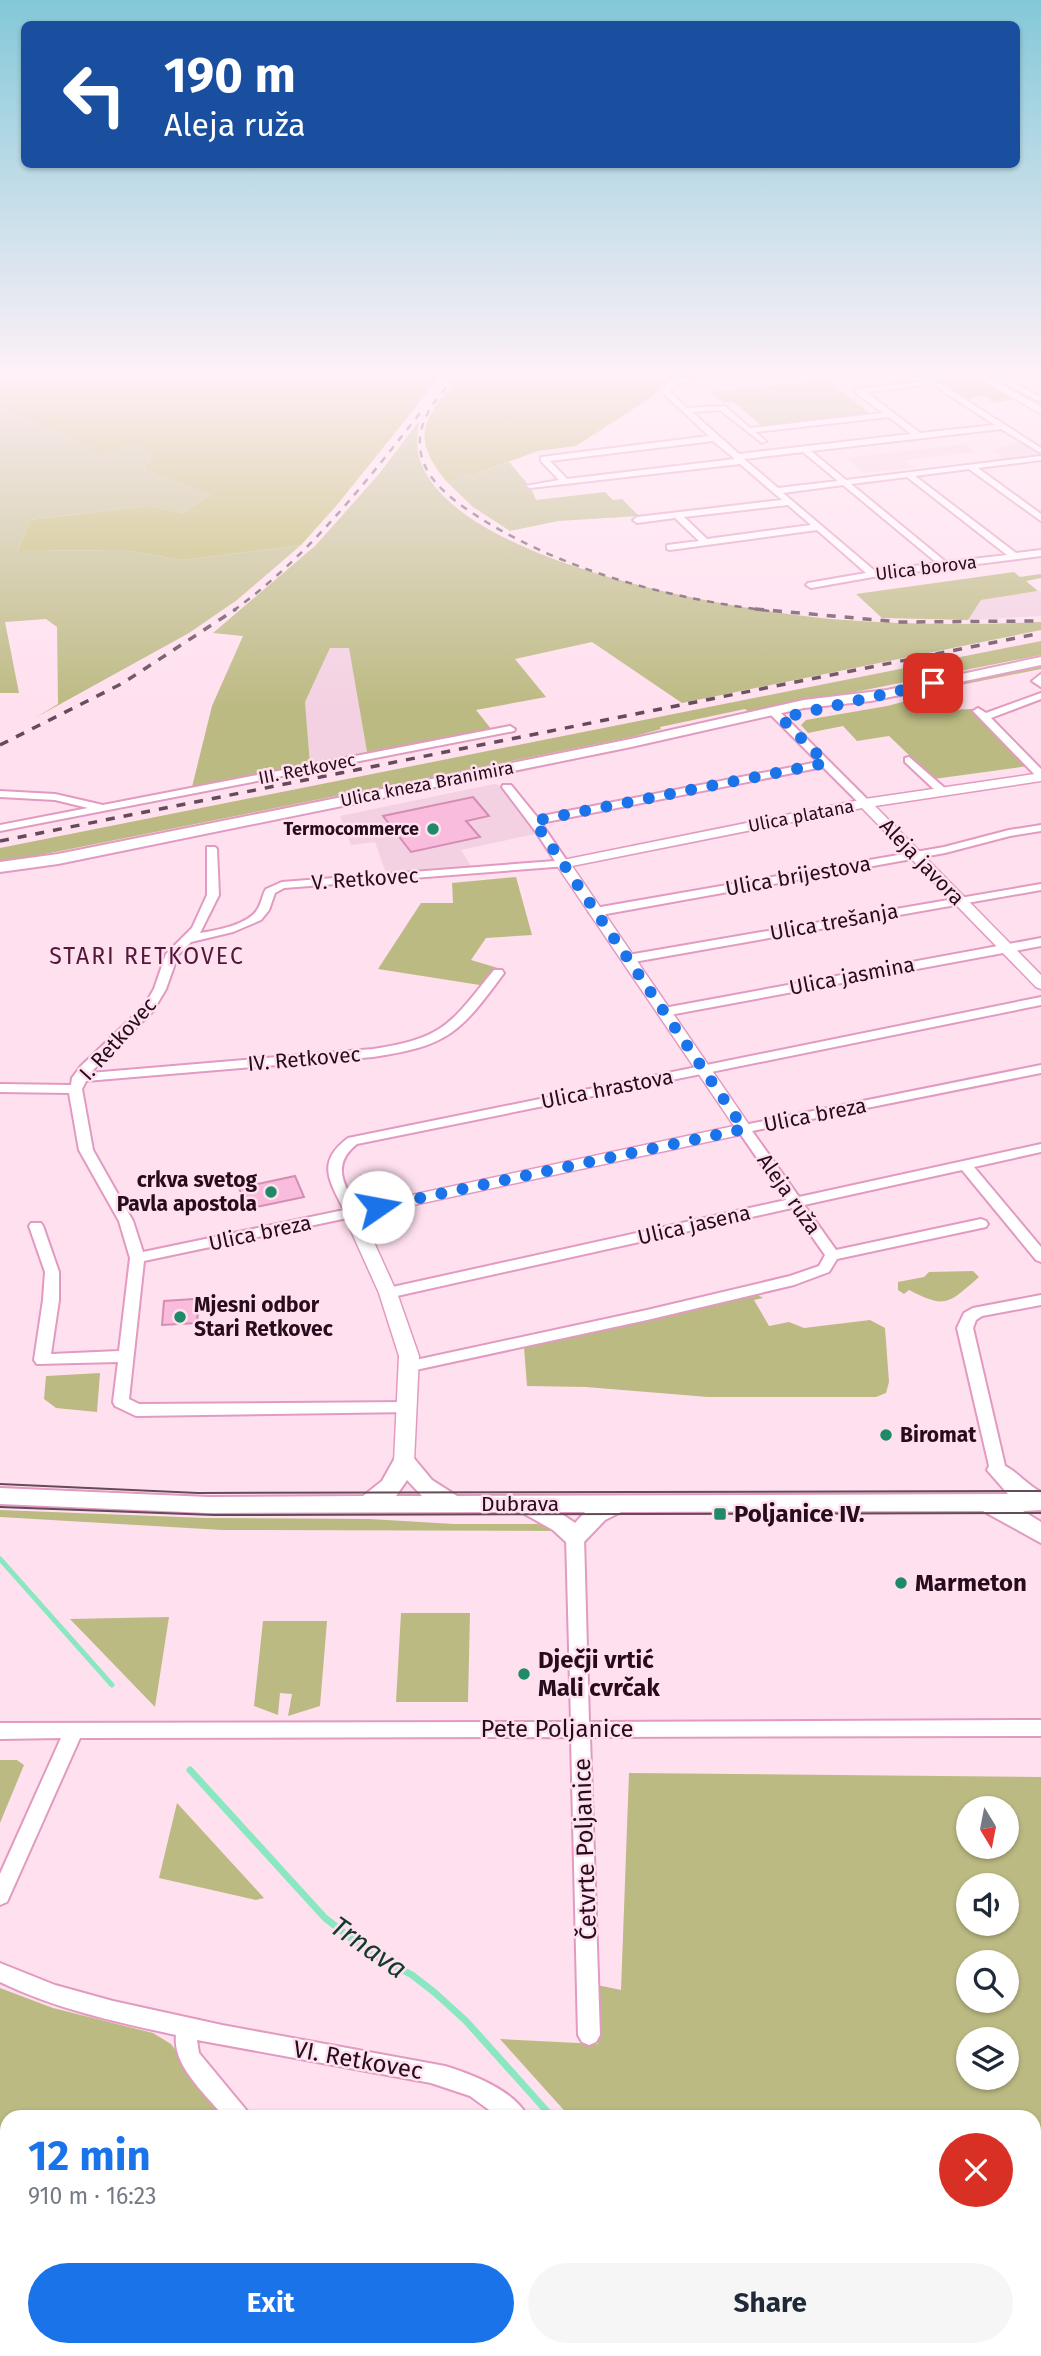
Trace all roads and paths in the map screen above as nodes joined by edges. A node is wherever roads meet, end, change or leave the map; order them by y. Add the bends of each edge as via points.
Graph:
1 (771, 487) edge
2 (807, 487) edge
3 (850, 487) edge
4 (924, 487) edge
5 (999, 487) edge
6 (776, 491) junction
7 (790, 502) junction
8 (677, 515) junction
9 (1041, 517) edge
10 (636, 520) dead end
11 (819, 527) junction
12 (705, 542) junction
13 (670, 547) dead end
14 (1041, 553) edge
15 (1014, 556) junction
16 (944, 565) junction
17 (873, 574) junction
18 (811, 585) dead end
19 (1041, 661) edge
20 (1041, 677) edge
21 (1041, 684) edge
22 (1041, 696) edge
23 (777, 714) junction
24 (510, 729) dead end
25 (909, 760) dead end
26 (826, 763) junction
27 (1041, 776) edge
28 (507, 787) dead end
29 (943, 792) junction
30 (0, 794) edge
31 (865, 803) junction
32 (103, 808) junction
33 (534, 821) junction
34 (0, 828) edge
35 (1041, 828) edge
36 (211, 849) dead end
37 (915, 855) junction
38 (58, 859) junction
39 (563, 864) junction
40 (0, 867) edge
41 (0, 874) edge
42 (1041, 887) edge
43 (959, 900) junction
44 (595, 912) junction
45 (190, 939) junction
46 (1041, 942) edge
47 (1005, 948) junction
48 (628, 959) junction
49 (498, 973) dead end
50 (1041, 984) edge
51 (1041, 1001) edge
52 (664, 1012) junction
53 (704, 1069) junction
54 (1041, 1069) edge
55 (77, 1083) junction
56 (0, 1088) edge
57 (744, 1129) junction
58 (1041, 1148) edge
59 (965, 1165) junction
60 (794, 1202) junction
61 (352, 1213) junction
62 (981, 1224) dead end
63 (36, 1226) dead end
64 (832, 1255) junction
65 (1041, 1257) edge
66 (137, 1258) junction
67 (388, 1293) junction
68 (1041, 1300) edge
69 (127, 1356) junction
70 (411, 1366) junction
71 (407, 1408) junction
72 (404, 1462) junction
73 (998, 1470) junction
74 (0, 1496) edge
75 (1041, 1502) edge
76 (618, 1503) junction
77 (977, 1503) junction
78 (454, 1504) junction
79 (524, 1504) junction
80 (365, 1505) junction
81 (1041, 1534) edge
82 (575, 1537) junction
83 (581, 1727) junction
84 (1041, 1728) edge
85 (74, 1730) junction
86 (0, 1731) edge
87 (0, 1896) edge
88 (0, 1972) edge
89 (188, 2028) junction
90 (589, 2035) dead end
91 (232, 2110) edge
92 (509, 2110) edge

1 - 6 street
2 - 6 street
3 - 16 street
4 - 15 street
5 - 9 street
6 - 7 street
7 - 8 street
7 - 11 street
8 - 10 street
8 - 12 street
11 - 12 street
11 - 17 street
12 - 13 street
14 - 15 street, Ulica borova
15 - 16 street, Ulica borova
16 - 17 street, Ulica borova
17 - 18 street, Ulica borova
19 - 23 main road, Ulica kneza Branimira
20 - 21 street via 1037,681
22 - 27 street via 981,714
23 - 26 street, Aleja javora
23 - 38 main road, Ulica kneza Branimira
24 - 32 street, III. Retkovec
25 - 29 street
26 - 31 street, Aleja javora
26 - 33 street
27 - 29 street, Ulica platana
28 - 33 street, Aleja ruža
29 - 31 street, Ulica platana
30 - 32 street, III. Retkovec via 55,797
31 - 37 street, Aleja javora
31 - 39 street, Ulica platana
32 - 34 street, III. Retkovec
33 - 39 street, Aleja ruža
35 - 37 street, Ulica brijestova
36 - 45 street, I. Retkovec via 213,895
37 - 43 street, Aleja javora
37 - 44 street, Ulica brijestova
38 - 40 main road, Ulica kneza Branimira
38 - 41 main road, Ulica kneza Branimira
39 - 44 street, Aleja ruža
39 - 45 street, V. Retkovec via 282,885 270,891 263,911 249,921
42 - 43 street, Ulica trešanja
43 - 47 street, Aleja javora
43 - 48 street, Ulica trešanja
44 - 48 street, Aleja ruža
45 - 55 street, I. Retkovec via 176,947 149,1008
46 - 47 street, Ulica jasmina
47 - 50 street, Aleja javora
47 - 52 street, Ulica jasmina
48 - 52 street, Aleja ruža
49 - 55 street, IV. Retkovec via 452,1027 421,1043 373,1053
51 - 53 street, Ulica hrastova
52 - 53 street, Aleja ruža
53 - 57 street, Aleja ruža
53 - 61 street, Ulica hrastova via 353,1141 333,1159
54 - 57 street, Ulica breza
55 - 56 street, IV. Retkovec
55 - 66 street, I. Retkovec via 86,1150 122,1212
57 - 60 street, Aleja ruža
57 - 61 street, Ulica breza
58 - 59 street, Ulica jasena
59 - 60 street, Ulica jasena
59 - 65 street
60 - 64 street, Aleja ruža
60 - 67 street, Ulica jasena
61 - 66 street, Ulica breza
61 - 67 street
62 - 64 street, Aleja ruža
63 - 69 street via 52,1272 42,1360
64 - 70 street, Aleja ruža via 824,1269 794,1280
66 - 69 street, I. Retkovec
67 - 70 street
68 - 73 street via 978,1312 969,1317 965,1328
69 - 71 street, I. Retkovec via 121,1402 136,1410
70 - 71 street
71 - 72 street
72 - 78 main road via 424,1486
72 - 80 main road via 393,1485
73 - 75 main road via 1019,1491
73 - 77 main road via 988,1494
74 - 80 main road, Dubrava via 208,1505
75 - 77 main road, Dubrava
76 - 77 main road, Dubrava
76 - 79 main road, Dubrava
76 - 82 main road via 597,1514
77 - 81 main road via 1010,1513
78 - 79 main road, Dubrava
78 - 80 main road, Dubrava
79 - 82 main road via 547,1514
82 - 83 street, Četvrte Poljanice
83 - 84 street, Pete Poljanice
83 - 85 street, Pete Poljanice
83 - 90 street, Četvrte Poljanice
85 - 86 street, Pete Poljanice
85 - 87 street
88 - 89 street, VI. Retkovec via 82,2004
89 - 91 street via 190,2058
89 - 92 street, VI. Retkovec via 470,2082

